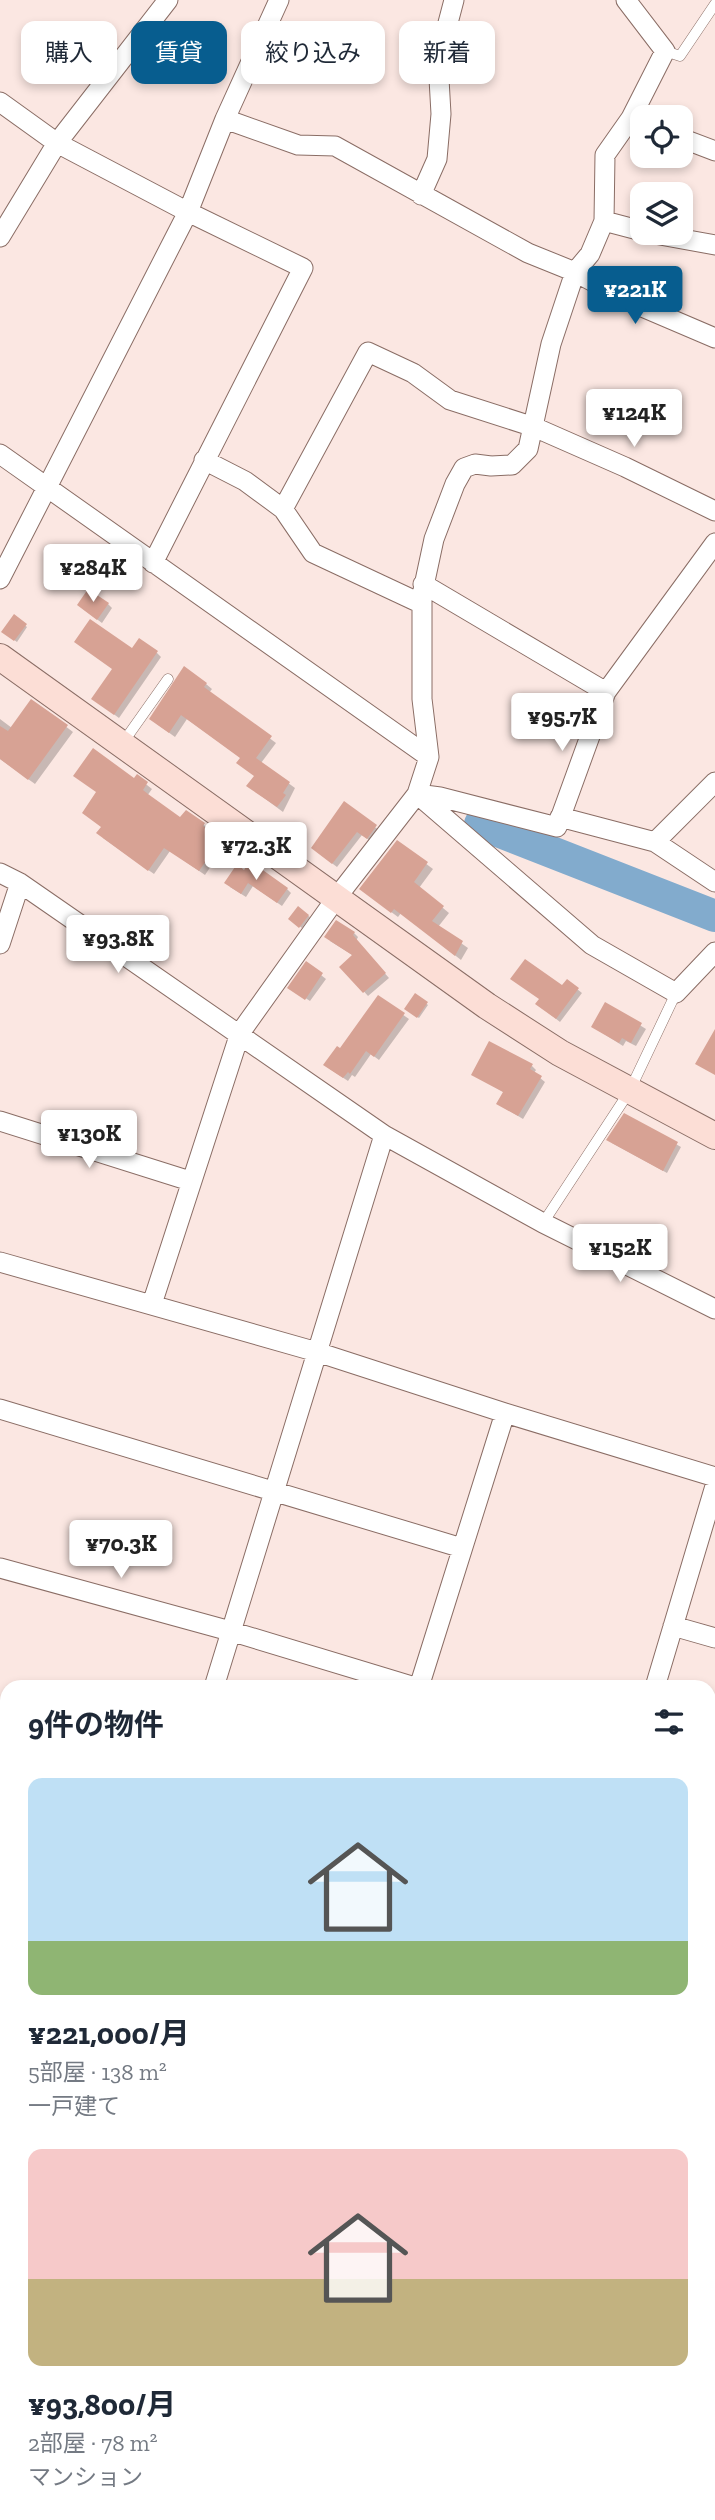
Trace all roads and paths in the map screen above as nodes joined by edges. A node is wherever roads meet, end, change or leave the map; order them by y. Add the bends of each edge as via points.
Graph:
1 (168, 0) edge
2 (279, 0) edge
3 (454, 0) edge
4 (626, 0) edge
5 (715, 4) edge
6 (665, 51) junction
7 (0, 102) edge
8 (643, 105) edge
9 (225, 119) junction
10 (630, 128) edge
11 (57, 143) junction
12 (693, 143) edge
13 (715, 151) edge
14 (421, 195) junction
15 (188, 212) junction
16 (604, 221) junction
17 (630, 228) edge
18 (0, 237) edge
19 (693, 241) edge
20 (715, 245) edge
21 (575, 272) junction
22 (715, 338) edge
23 (534, 427) junction
24 (0, 454) edge
25 (204, 460) junction
26 (48, 487) junction
27 (283, 509) junction
28 (715, 511) edge
29 (715, 543) edge
30 (153, 563) junction
31 (0, 579) edge
32 (423, 584) junction
33 (422, 604) junction
34 (0, 657) edge
35 (167, 678) dead end
36 (606, 692) junction
37 (122, 744) junction
38 (429, 757) junction
39 (715, 782) edge
40 (417, 794) junction
41 (560, 817) junction
42 (655, 842) junction
43 (0, 873) edge
44 (715, 882) edge
45 (20, 883) junction
46 (337, 897) junction
47 (0, 944) edge
48 (713, 957) edge
49 (676, 993) junction
50 (240, 1033) junction
51 (629, 1092) junction
52 (0, 1121) edge
53 (384, 1135) junction
54 (715, 1136) edge
55 (190, 1181) junction
56 (543, 1223) junction
57 (0, 1262) edge
58 (152, 1304) junction
59 (715, 1309) edge
60 (317, 1352) junction
61 (0, 1409) edge
62 (505, 1413) junction
63 (715, 1477) edge
64 (715, 1486) edge
65 (274, 1492) junction
66 (462, 1548) junction
67 (0, 1568) edge
68 (673, 1626) junction
69 (230, 1631) junction
70 (715, 1638) edge
71 (216, 1680) edge
72 (394, 1680) edge
73 (419, 1680) edge
74 (656, 1680) edge

1 - 11 street
2 - 9 street
3 - 14 street via 438,61 441,114 437,159
4 - 6 street
5 - 6 lane via 680,56
6 - 8 street
7 - 11 street
9 - 14 street via 298,145 335,146
9 - 15 street
10 - 16 street via 605,155
11 - 15 street
11 - 18 street
12 - 13 street
14 - 21 street via 528,253
15 - 25 street via 303,268
15 - 26 street
16 - 17 street
16 - 21 street via 590,254
19 - 20 street
21 - 22 street
21 - 23 street via 551,344
23 - 27 street via 450,400 413,373 368,352
23 - 28 street
23 - 32 street via 528,449 512,465 464,468 434,539
24 - 26 street
25 - 27 street via 245,481
25 - 30 street
26 - 30 street
26 - 31 street
27 - 33 street via 313,553
29 - 36 street
30 - 38 street
32 - 33 street
32 - 36 street
33 - 38 street via 422,699
34 - 37 street
35 - 37 lane
36 - 41 street
37 - 46 street
38 - 40 street
39 - 42 street
40 - 41 street via 556,827
40 - 46 street
40 - 49 street via 592,945
41 - 42 street
42 - 44 street
43 - 45 street
45 - 47 street
45 - 50 street
46 - 50 street
46 - 51 street via 487,1006
48 - 49 street
49 - 51 lane
50 - 53 street
50 - 55 street
51 - 54 street
51 - 56 lane
52 - 55 street
53 - 56 street
53 - 60 street
55 - 58 street
56 - 59 street
57 - 58 street
58 - 60 street
60 - 62 street
60 - 65 street
61 - 65 street
62 - 63 street
62 - 66 street
64 - 68 street
65 - 66 street
65 - 69 street
66 - 73 street
67 - 69 street
68 - 70 street
68 - 74 street
69 - 71 street
69 - 72 street

